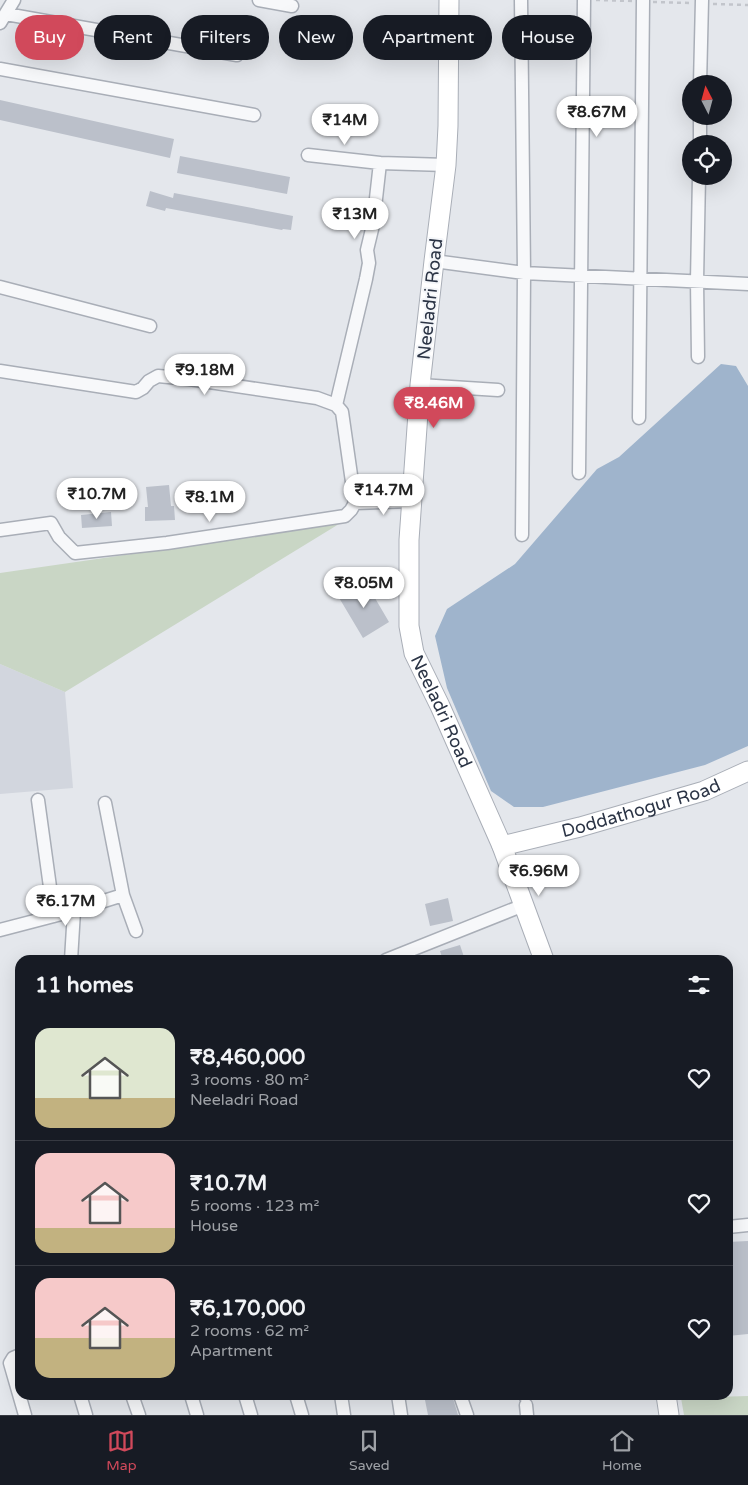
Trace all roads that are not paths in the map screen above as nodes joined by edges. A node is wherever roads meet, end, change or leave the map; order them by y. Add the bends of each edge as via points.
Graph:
1 (14, 0) edge
2 (259, 0) edge
3 (449, 0) edge
4 (521, 0) edge
5 (584, 0) edge
6 (643, 1) edge
7 (702, 2) edge
8 (292, 6) dead end
9 (3, 18) edge
10 (181, 46) edge
11 (0, 69) edge
12 (700, 75) edge
13 (254, 115) dead end
14 (308, 155) dead end
15 (380, 164) junction
16 (446, 165) junction
17 (699, 185) edge
18 (434, 261) junction
19 (524, 273) junction
20 (582, 275) junction
21 (641, 278) junction
22 (697, 281) junction
23 (748, 284) edge
24 (0, 287) edge
25 (150, 326) dead end
26 (698, 357) dead end
27 (0, 371) edge
28 (420, 385) junction
29 (498, 390) dead end
30 (336, 405) junction
31 (639, 418) dead end
32 (579, 473) dead end
33 (411, 502) junction
34 (355, 503) junction
35 (0, 530) edge
36 (522, 535) dead end
37 (748, 771) edge
38 (38, 800) dead end
39 (105, 803) dead end
40 (502, 846) junction
41 (122, 895) junction
42 (524, 906) junction
43 (74, 911) junction
44 (54, 916) junction
45 (0, 930) edge
46 (136, 931) dead end
47 (71, 955) edge
48 (399, 955) edge
49 (542, 955) edge
50 (748, 1225) edge
51 (733, 1227) edge
52 (15, 1357) edge
53 (15, 1379) edge
54 (21, 1400) edge
55 (82, 1400) edge
56 (134, 1400) edge
57 (192, 1400) edge
58 (246, 1400) edge
59 (298, 1400) edge
60 (342, 1400) edge
61 (399, 1400) edge
62 (462, 1400) edge
63 (667, 1400) edge
64 (303, 1414) edge
65 (26, 1415) edge
66 (86, 1415) edge
67 (139, 1415) edge
68 (197, 1415) edge
69 (251, 1415) edge
70 (344, 1415) edge
71 (401, 1415) edge
72 (467, 1415) edge
73 (669, 1415) edge

1 - 9 street
2 - 8 street
3 - 16 street, Neeladri Road
4 - 19 street
5 - 20 street
6 - 21 street
7 - 12 street
9 - 10 street
11 - 13 street
14 - 15 street
15 - 16 street
15 - 30 street via 367,250 369,263
16 - 18 street, Neeladri Road
17 - 22 street
18 - 19 street
18 - 28 street, Neeladri Road
19 - 20 street
19 - 36 street
20 - 21 street
20 - 32 street
21 - 22 street
21 - 31 street
22 - 23 street
22 - 26 street
24 - 25 street
27 - 30 street via 136,392 158,376 189,379 317,398
28 - 29 street
28 - 33 street, Neeladri Road
30 - 34 street via 342,412
33 - 34 street
33 - 40 street, Neeladri Road via 409,626 414,653
34 - 35 street via 346,516 75,554 51,523
37 - 40 street, Doddathogur Road via 704,791
38 - 44 street
39 - 41 street
40 - 42 street, Neeladri Road
41 - 43 street
41 - 46 street
42 - 48 street
42 - 49 street, Neeladri Road
43 - 44 street
43 - 47 street
44 - 45 street
50 - 51 street
52 - 53 street via 10,1363
54 - 65 street
55 - 66 street
56 - 67 street
57 - 68 street
58 - 69 street
59 - 64 street
60 - 70 street
61 - 71 street
62 - 72 street
63 - 73 street

